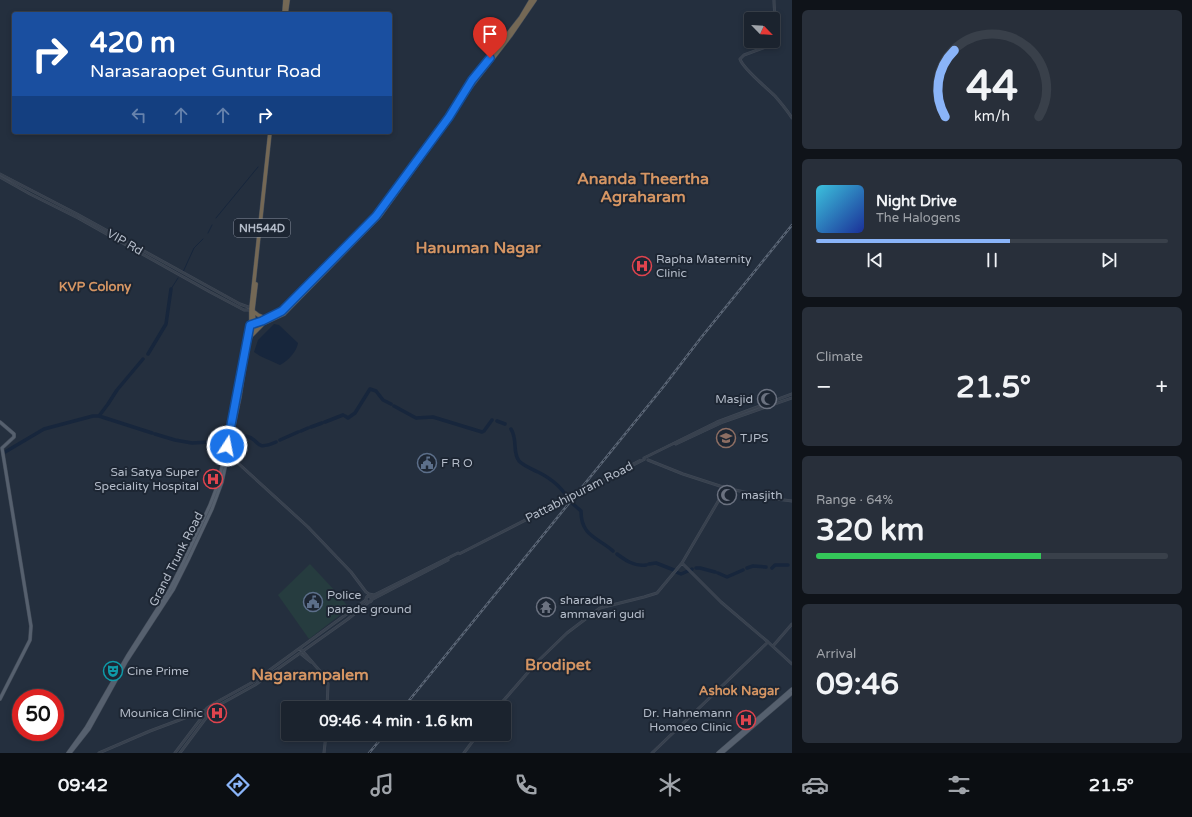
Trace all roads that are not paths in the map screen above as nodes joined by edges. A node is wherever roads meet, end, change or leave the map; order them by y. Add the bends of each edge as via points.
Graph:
1 (287, 0) edge
2 (531, 0) edge
3 (535, 0) edge
4 (774, 0) edge
5 (285, 12) edge
6 (792, 118) edge
7 (272, 134) edge
8 (0, 174) edge
9 (0, 177) edge
10 (182, 275) junction
11 (252, 309) junction
12 (268, 319) junction
13 (264, 323) junction
14 (253, 326) junction
15 (250, 337) junction
16 (792, 394) edge
17 (238, 395) junction
18 (792, 398) edge
19 (0, 422) edge
20 (692, 435) junction
21 (228, 446) junction
22 (228, 454) junction
23 (646, 459) junction
24 (726, 488) junction
25 (792, 501) edge
26 (458, 554) junction
27 (682, 563) junction
28 (366, 592) junction
29 (374, 595) junction
30 (370, 597) junction
31 (372, 600) junction
32 (365, 601) junction
33 (369, 602) junction
34 (792, 624) edge
35 (768, 642) junction
36 (773, 646) junction
37 (299, 649) junction
38 (301, 652) junction
39 (792, 664) edge
40 (792, 689) edge
41 (792, 693) edge
42 (0, 699) edge
43 (327, 701) edge
44 (503, 701) edge
45 (207, 711) junction
46 (325, 741) edge
47 (473, 741) edge
48 (69, 753) edge
49 (99, 753) edge
50 (174, 753) edge
51 (180, 753) edge
52 (324, 753) edge
53 (464, 753) edge
54 (652, 753) edge
55 (718, 753) edge
56 (722, 753) edge

1 - 5 highway
2 - 12 highway via 379,212 282,311
3 - 13 highway via 380,216 284,314
4 - 6 street via 773,42 740,59 744,67 775,96
7 - 11 highway, NH544D
8 - 10 street, VIP Rd via 77,214
9 - 10 street, VIP Rd
10 - 11 street, VIP Rd via 244,310
11 - 12 highway via 258,316
11 - 14 highway, NH544D
12 - 14 highway
13 - 14 highway
13 - 15 highway
14 - 15 main road, Grand Trunk Road
14 - 17 main road, Grand Trunk Road via 245,347
15 - 17 main road, Grand Trunk Road
16 - 20 street, Pattabhipuram Road via 722,420
17 - 21 main road, Grand Trunk Road
18 - 20 street, Pattabhipuram Road
19 - 42 main road via 14,434 2,448 31,626 30,640
20 - 23 street, Pattabhipuram Road
21 - 22 main road, Grand Trunk Road
21 - 48 main road, Grand Trunk Road via 214,493 178,574
22 - 28 street via 308,526
22 - 48 main road, Grand Trunk Road via 217,497 180,578 126,662 88,729
23 - 24 street
23 - 26 street, Pattabhipuram Road, bridge
24 - 25 street via 776,500
24 - 27 street
26 - 29 street, Pattabhipuram Road
26 - 31 street, Pattabhipuram Road
27 - 35 street via 721,602
27 - 44 street via 657,593 600,608 567,633
28 - 29 street
28 - 32 street
29 - 30 street, Pattabhipuram Road
30 - 31 street
30 - 32 street, Pattabhipuram Road
31 - 33 street, Pattabhipuram Road
32 - 33 street
32 - 37 street, Pattabhipuram Road
33 - 38 street, Pattabhipuram Road
34 - 36 street
35 - 36 street
35 - 54 street
36 - 39 street
37 - 38 street
37 - 45 street, Pattabhipuram Road via 253,682 215,703
38 - 43 street via 326,678
38 - 45 street, Pattabhipuram Road via 246,691
40 - 55 main road
41 - 56 main road
45 - 49 street via 150,731
45 - 50 street
45 - 51 street via 206,718
46 - 52 street
47 - 53 street

